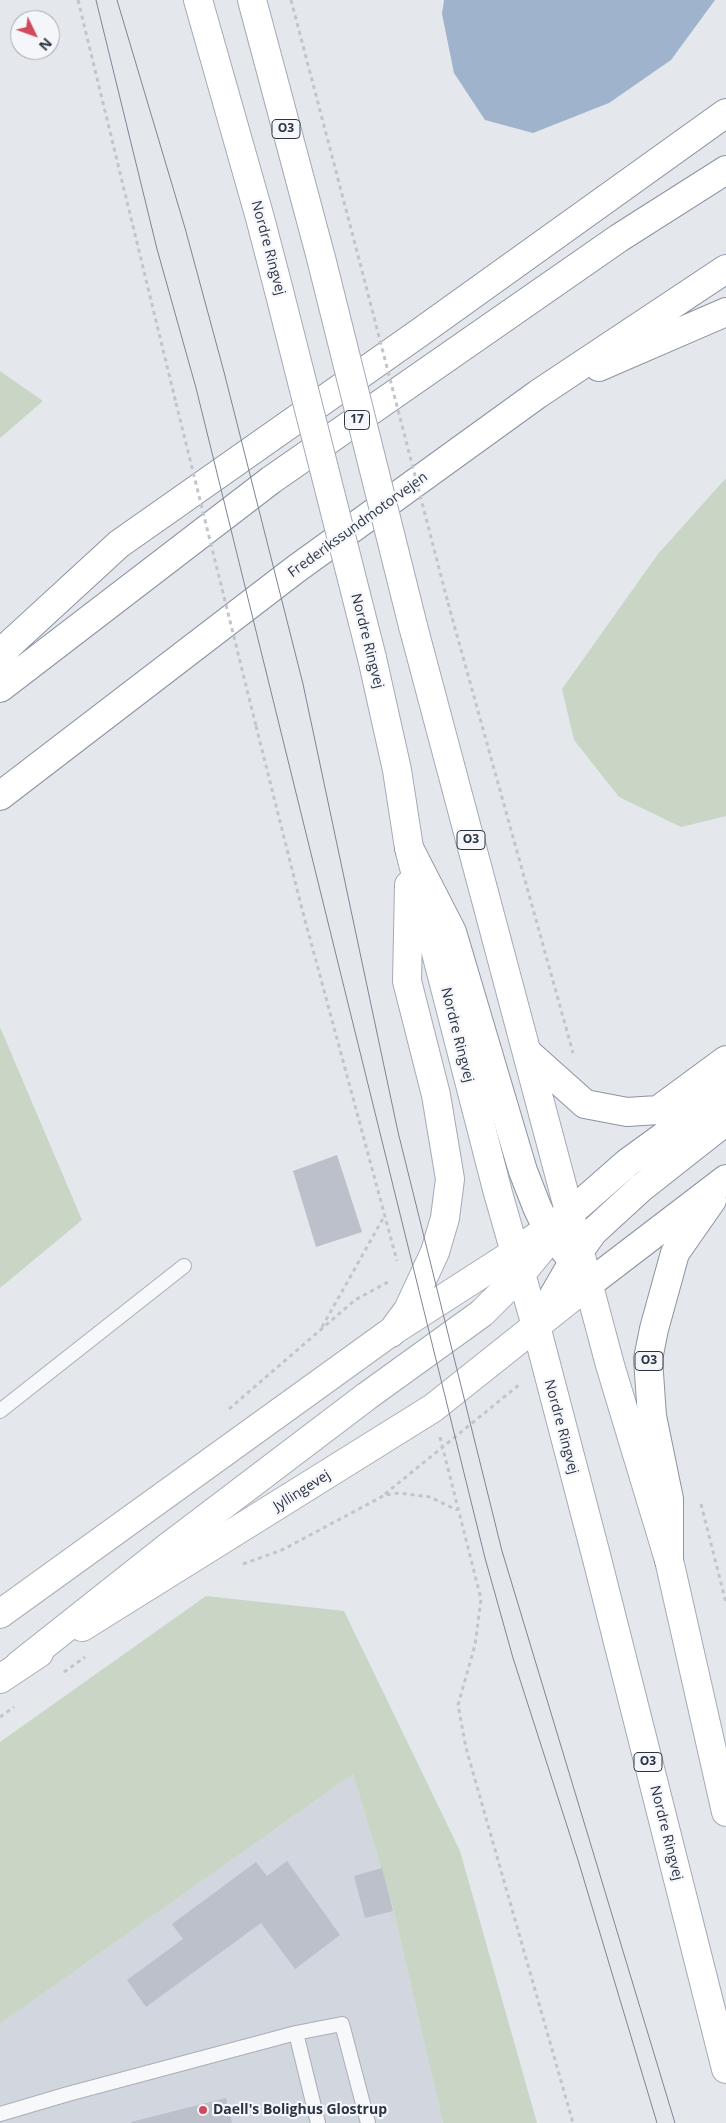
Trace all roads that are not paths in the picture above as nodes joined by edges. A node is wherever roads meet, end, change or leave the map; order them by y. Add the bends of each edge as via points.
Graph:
1 (198, 0) edge
2 (252, 0) edge
3 (726, 113) edge
4 (726, 170) edge
5 (726, 268) edge
6 (726, 312) edge
7 (538, 394) junction
8 (0, 657) edge
9 (0, 688) edge
10 (0, 796) edge
11 (409, 848) junction
12 (529, 1054) junction
13 (726, 1060) edge
14 (726, 1091) edge
15 (726, 1121) edge
16 (726, 1180) edge
17 (570, 1213) junction
18 (550, 1232) junction
19 (517, 1264) junction
20 (581, 1265) junction
21 (184, 1266) dead end
22 (536, 1326) junction
23 (391, 1333) junction
24 (0, 1411) edge
25 (669, 1560) junction
26 (0, 1614) edge
27 (10, 1672) edge
28 (726, 1812) edge
29 (296, 2033) junction
30 (726, 2069) edge
31 (0, 2114) edge
32 (318, 2123) edge
33 (368, 2123) edge

1 - 11 main road, Nordre Ringvej / O3, bridge via 260,218 372,658 397,770
2 - 12 main road, O3, bridge via 321,258 413,626
3 - 8 main road via 119,544
4 - 9 main road, 17 via 619,238 271,480
5 - 7 main road, Frederikssundmotorvejen
6 - 7 main road
7 - 10 main road, Frederikssundmotorvejen via 296,569
11 - 18 main road via 452,932 523,1171
11 - 19 main road, Nordre Ringvej / O3
11 - 23 main road via 407,981 436,1095 450,1180 445,1218 435,1252 408,1310
12 - 13 main road via 586,1104 627,1112 658,1110
12 - 17 main road, O3
14 - 17 main road via 627,1163
15 - 20 main road via 641,1188 594,1232
16 - 20 main road
16 - 25 main road, O3 via 675,1253 648,1359 652,1416 669,1498
17 - 18 main road
17 - 20 main road, O3
18 - 19 main road
18 - 20 main road
19 - 22 main road, Nordre Ringvej / O3
19 - 23 main road
19 - 27 main road via 482,1313 184,1535
20 - 22 main road
20 - 25 main road, O3
21 - 24 lane
22 - 27 main road, Jyllingevej via 433,1408
22 - 30 main road, Nordre Ringvej / O3
23 - 26 main road
25 - 28 main road, O3
29 - 31 lane
29 - 32 lane
29 - 33 lane via 342,2024

